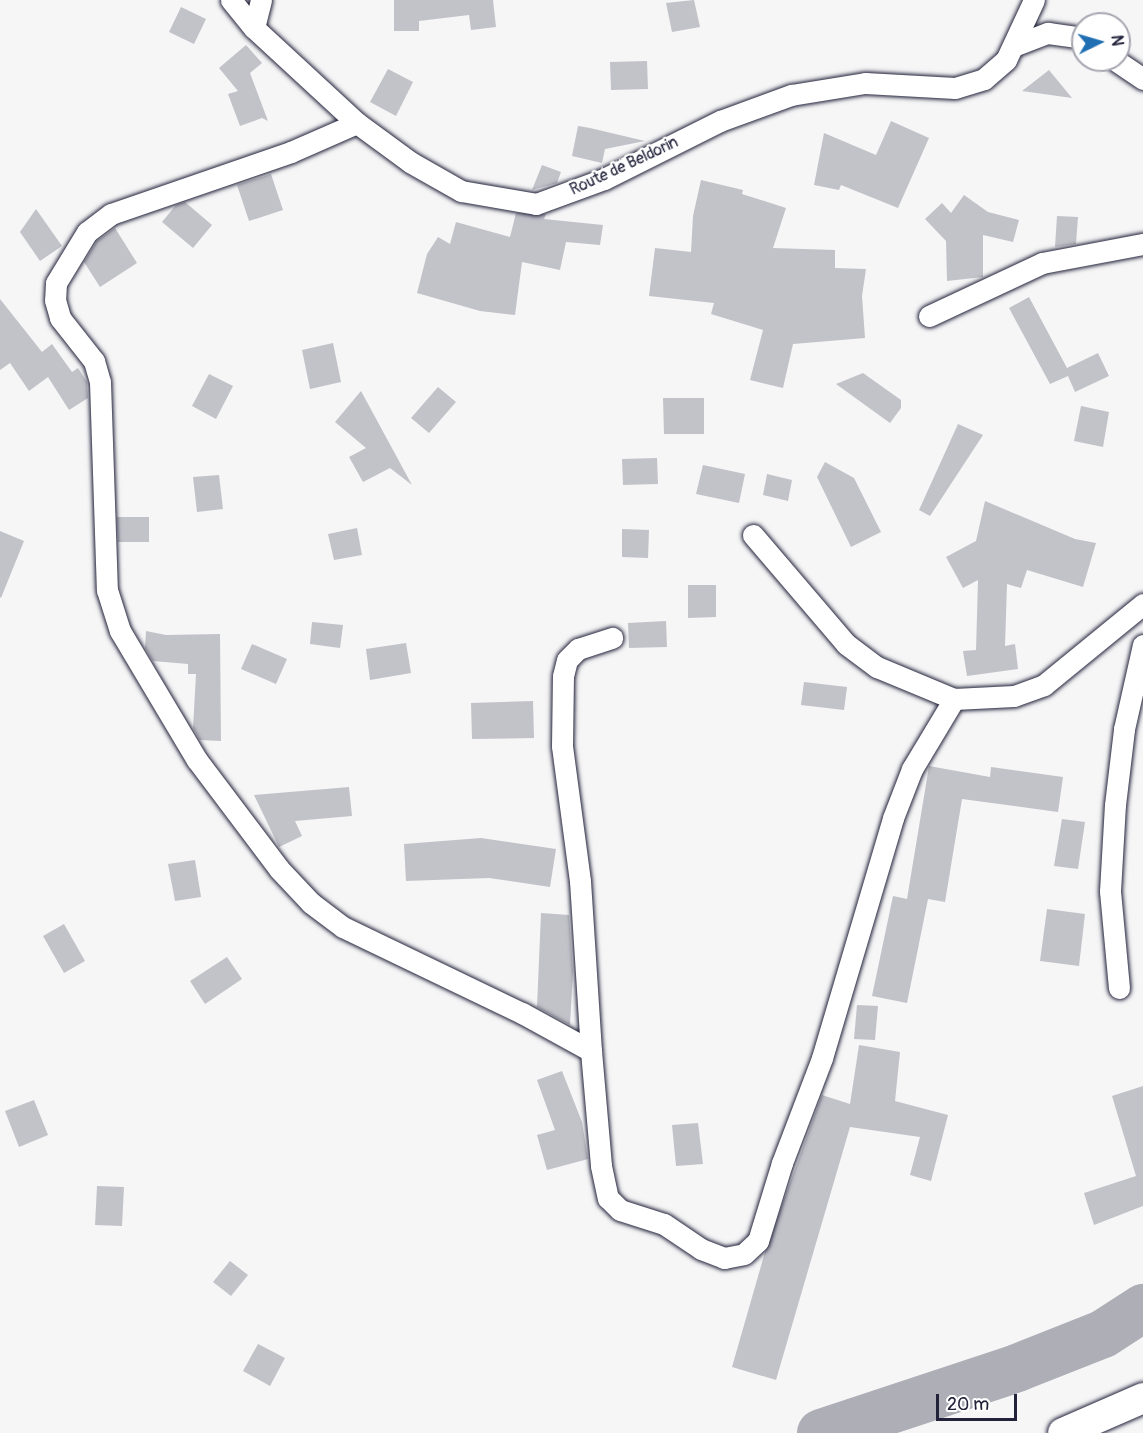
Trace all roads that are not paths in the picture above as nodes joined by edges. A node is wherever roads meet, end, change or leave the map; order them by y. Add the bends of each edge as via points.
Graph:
1 (231, 0) edge
2 (261, 0) edge
3 (1034, 0) edge
4 (254, 28) junction
5 (1071, 36) edge
6 (1016, 45) junction
7 (357, 123) junction
8 (1143, 244) edge
9 (929, 316) dead end
10 (753, 535) dead end
11 (1143, 604) edge
12 (612, 638) dead end
13 (1143, 645) edge
14 (954, 699) junction
15 (1119, 988) dead end
16 (591, 1051) junction
17 (1143, 1398) edge
18 (1066, 1432) edge

1 - 4 street, Route de Beldorin
2 - 4 street
3 - 6 street, Route de Beldorin
4 - 7 street, Route de Beldorin
5 - 6 street via 1048,33
6 - 7 street, Route de Beldorin via 984,80 955,87 865,83 791,96 720,121 604,179 536,204 461,191 411,162
7 - 16 street via 291,152 111,214 87,232 56,283 60,318 94,362 100,382 107,590 120,631 197,760 279,869 311,903 343,927 522,1013
8 - 9 street via 1042,263
10 - 14 street via 846,644 877,667
11 - 14 street via 1044,685 1014,696
12 - 16 street via 578,649 567,660 561,702 562,746 582,903
13 - 15 street via 1124,729 1115,805 1110,891
14 - 16 street via 932,731 904,788 822,1058 782,1163 758,1241 744,1254 724,1258 701,1250 684,1234 620,1210 608,1198 601,1166
17 - 18 street

